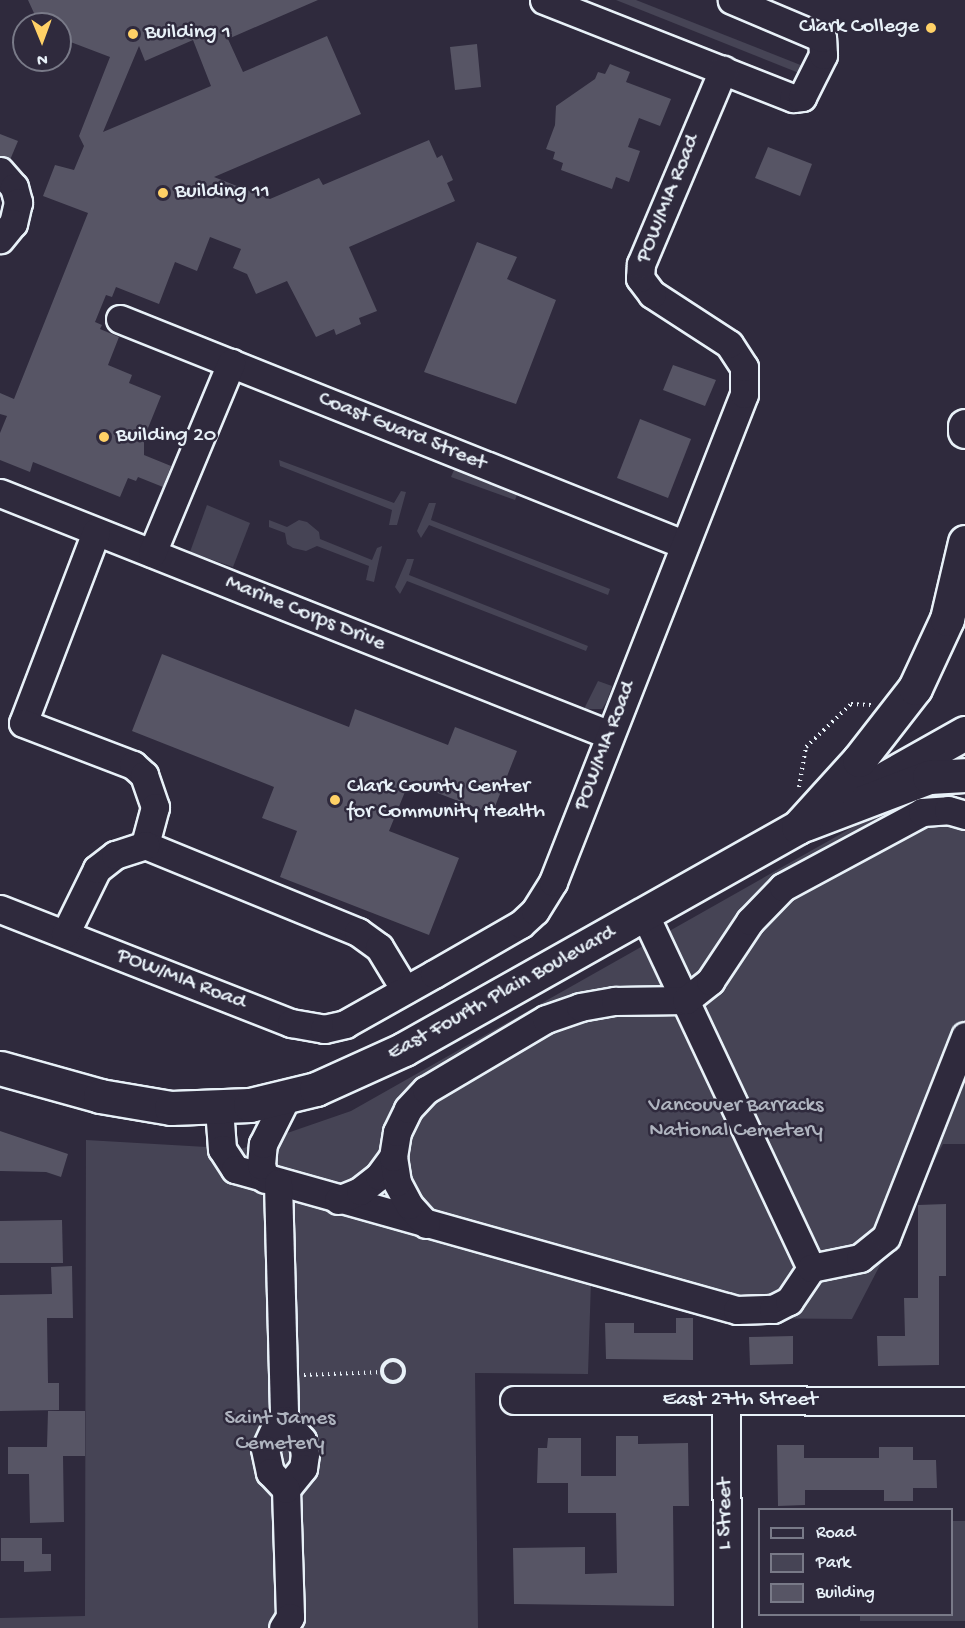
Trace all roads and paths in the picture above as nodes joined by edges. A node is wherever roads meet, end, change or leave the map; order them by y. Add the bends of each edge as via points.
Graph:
1 (544, 0) edge
2 (732, 0) edge
3 (723, 70) junction
4 (0, 171) edge
5 (0, 239) edge
6 (120, 319) dead end
7 (231, 363) junction
8 (965, 426) edge
9 (965, 431) edge
10 (0, 493) edge
11 (96, 532) junction
12 (965, 542) edge
13 (683, 544) junction
14 (152, 553) junction
15 (876, 708) dead end
16 (965, 733) edge
17 (610, 735) junction
18 (965, 775) edge
19 (965, 815) edge
20 (798, 827) junction
21 (145, 845) junction
22 (0, 909) edge
23 (645, 915) junction
24 (65, 934) junction
25 (405, 990) junction
26 (686, 1000) junction
27 (965, 1036) edge
28 (0, 1068) edge
29 (286, 1098) junction
30 (219, 1108) junction
31 (393, 1157) junction
32 (271, 1181) junction
33 (338, 1200) junction
34 (426, 1224) junction
35 (811, 1269) junction
36 (382, 1372) junction
37 (283, 1376) junction
38 (514, 1400) dead end
39 (726, 1401) junction
40 (965, 1401) edge
41 (284, 1420) junction
42 (286, 1489) junction
43 (283, 1628) edge
44 (727, 1628) edge

1 - 3 street
2 - 3 street via 817,34 825,50 806,93 799,98
3 - 13 street, POW/MIA Road via 639,271 646,290 729,344 744,367 744,394
4 - 5 street via 14,187 18,202 13,223
6 - 7 street, Coast Guard Street
7 - 13 street, Coast Guard Street
7 - 14 street
8 - 9 main road
10 - 11 street, Marine Corps Drive
11 - 14 street, Marine Corps Drive
11 - 21 street via 23,723 133,765 144,775 155,807
12 - 20 main road via 946,619 915,688 859,760
13 - 17 street, POW/MIA Road
14 - 17 street, Marine Corps Drive
15 - 20 path via 851,704 806,747 800,771
16 - 20 main road, East Fourth Plain Boulevard
17 - 25 street, POW/MIA Road via 553,882 535,911 504,934
18 - 20 main road via 929,777
19 - 26 street via 948,810 922,812 783,887 750,921 710,981
20 - 23 main road, East Fourth Plain Boulevard
21 - 24 street via 115,855 97,868
21 - 25 street via 358,932 379,947
22 - 24 street, POW/MIA Road
23 - 26 street
23 - 29 main road, East Fourth Plain Boulevard via 397,1052 331,1083
24 - 25 street, POW/MIA Road via 306,1028 345,1024
26 - 31 street via 615,1001 580,1007 546,1020 426,1090 408,1109 397,1132
26 - 35 street
27 - 35 street via 886,1237 860,1258
28 - 30 main road, East Fourth Plain Boulevard via 128,1102
29 - 30 main road, East Fourth Plain Boulevard
29 - 32 street via 263,1144 261,1165
30 - 32 street via 220,1140 230,1164
31 - 33 street via 373,1181
31 - 34 street via 405,1198
32 - 33 street
32 - 37 street
33 - 34 street
34 - 35 street via 755,1312 789,1301
36 - 36 path via 385,1380 393,1382 401,1379 404,1371 400,1363 392,1360 384,1364
36 - 37 path
37 - 41 street
38 - 39 street, East 27th Street
39 - 40 street, East 27th Street
39 - 44 street, L Street
41 - 42 street via 275,1428 265,1449 270,1472
41 - 42 street via 299,1434 305,1454 300,1474
42 - 43 street via 290,1617

